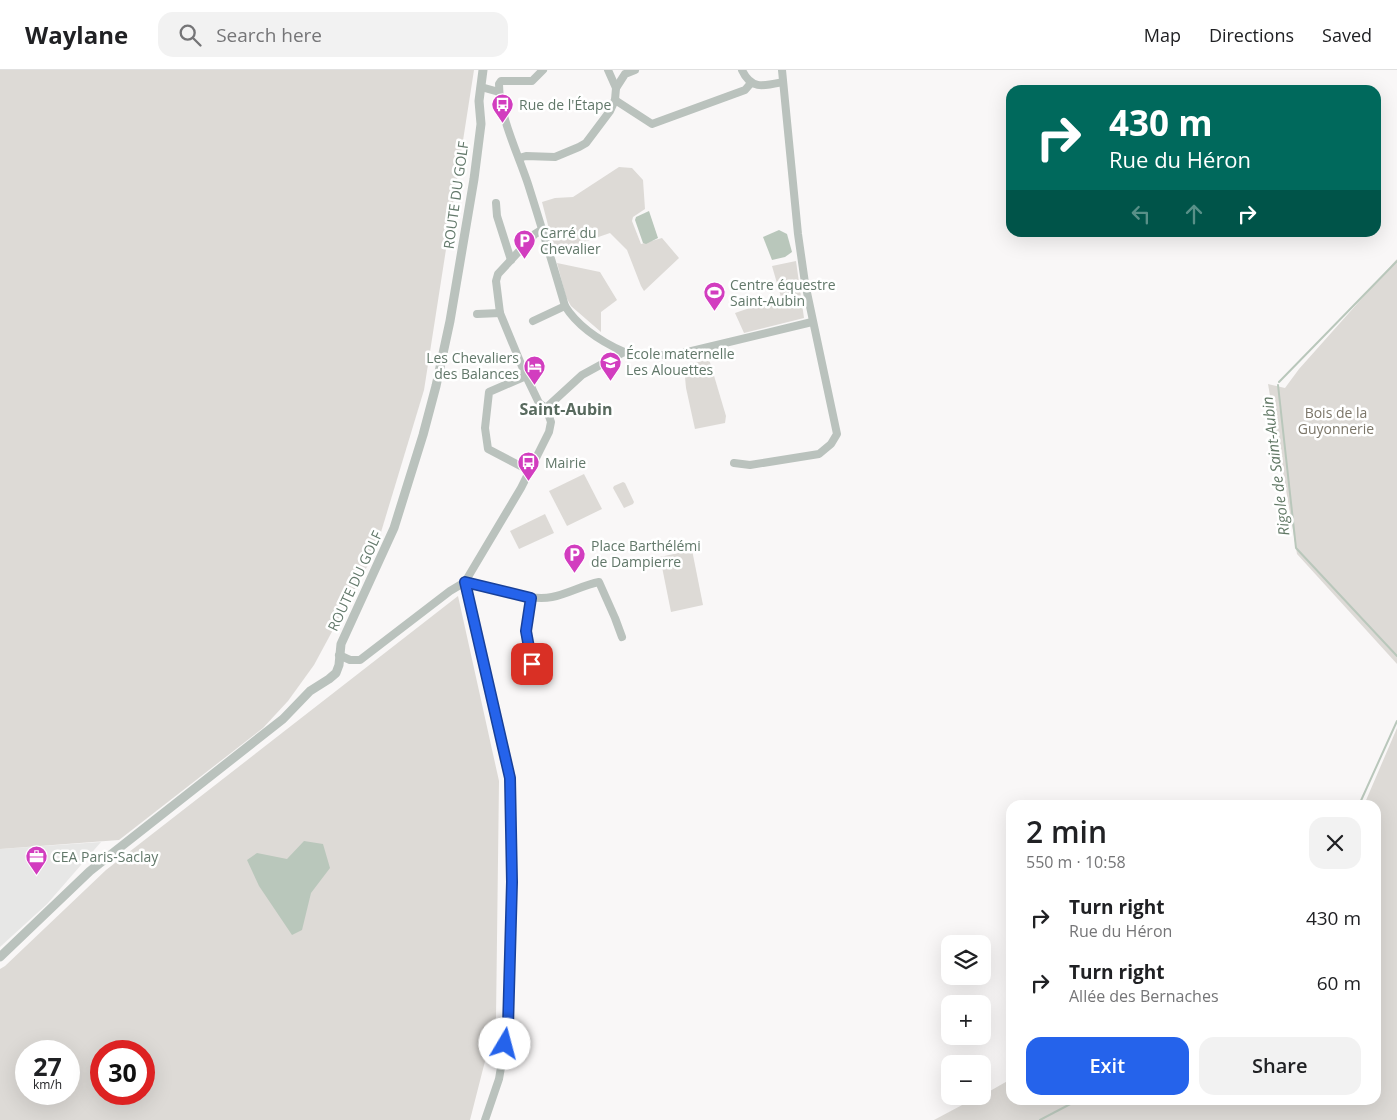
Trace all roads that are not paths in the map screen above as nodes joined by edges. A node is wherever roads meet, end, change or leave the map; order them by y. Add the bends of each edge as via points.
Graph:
1 (483, 70) edge
2 (543, 70) edge
3 (608, 70) edge
4 (635, 70) edge
5 (742, 70) edge
6 (782, 70) edge
7 (783, 82) junction
8 (751, 84) junction
9 (481, 87) junction
10 (616, 88) junction
11 (499, 92) junction
12 (615, 100) junction
13 (519, 158) junction
14 (496, 204) dead end
15 (543, 229) junction
16 (511, 260) junction
17 (565, 306) junction
18 (500, 313) junction
19 (477, 314) dead end
20 (533, 321) dead end
21 (812, 322) junction
22 (624, 352) junction
23 (526, 376) junction
24 (546, 408) junction
25 (734, 463) dead end
26 (530, 471) junction
27 (465, 582) junction
28 (531, 598) junction
29 (622, 637) dead end
30 (339, 655) junction
31 (532, 664) dead end
32 (0, 957) edge
33 (485, 1120) edge

1 - 9 street, ROUTE DU GOLF
2 - 11 street via 532,81 501,82
3 - 10 street
4 - 10 street via 625,74
5 - 8 street
6 - 7 street
7 - 8 street
7 - 21 street via 798,234
8 - 12 street via 745,90 652,124
9 - 11 street
9 - 30 street, ROUTE DU GOLF via 478,105 481,124 472,188 436,386 394,528 341,644
10 - 12 street
11 - 13 street
12 - 13 street via 586,143 555,157
13 - 15 street
14 - 16 street
15 - 16 street
15 - 17 street
16 - 18 street via 498,274
17 - 20 street
17 - 22 street via 571,316 595,336
18 - 19 street
18 - 23 street
21 - 22 street via 675,354 651,356
21 - 25 street via 837,434 819,454 750,465
22 - 24 street via 582,375
23 - 24 street via 539,403
23 - 26 street via 489,392 485,428 488,449
24 - 26 street via 551,422 549,432
26 - 27 street
27 - 28 street
27 - 30 street via 360,660
27 - 33 street via 510,778 512,882 508,1027 499,1079
28 - 29 street via 551,597 599,582
28 - 31 street via 526,631
30 - 32 street, ROUTE DU GOLF via 336,673 310,691 283,719 90,870

